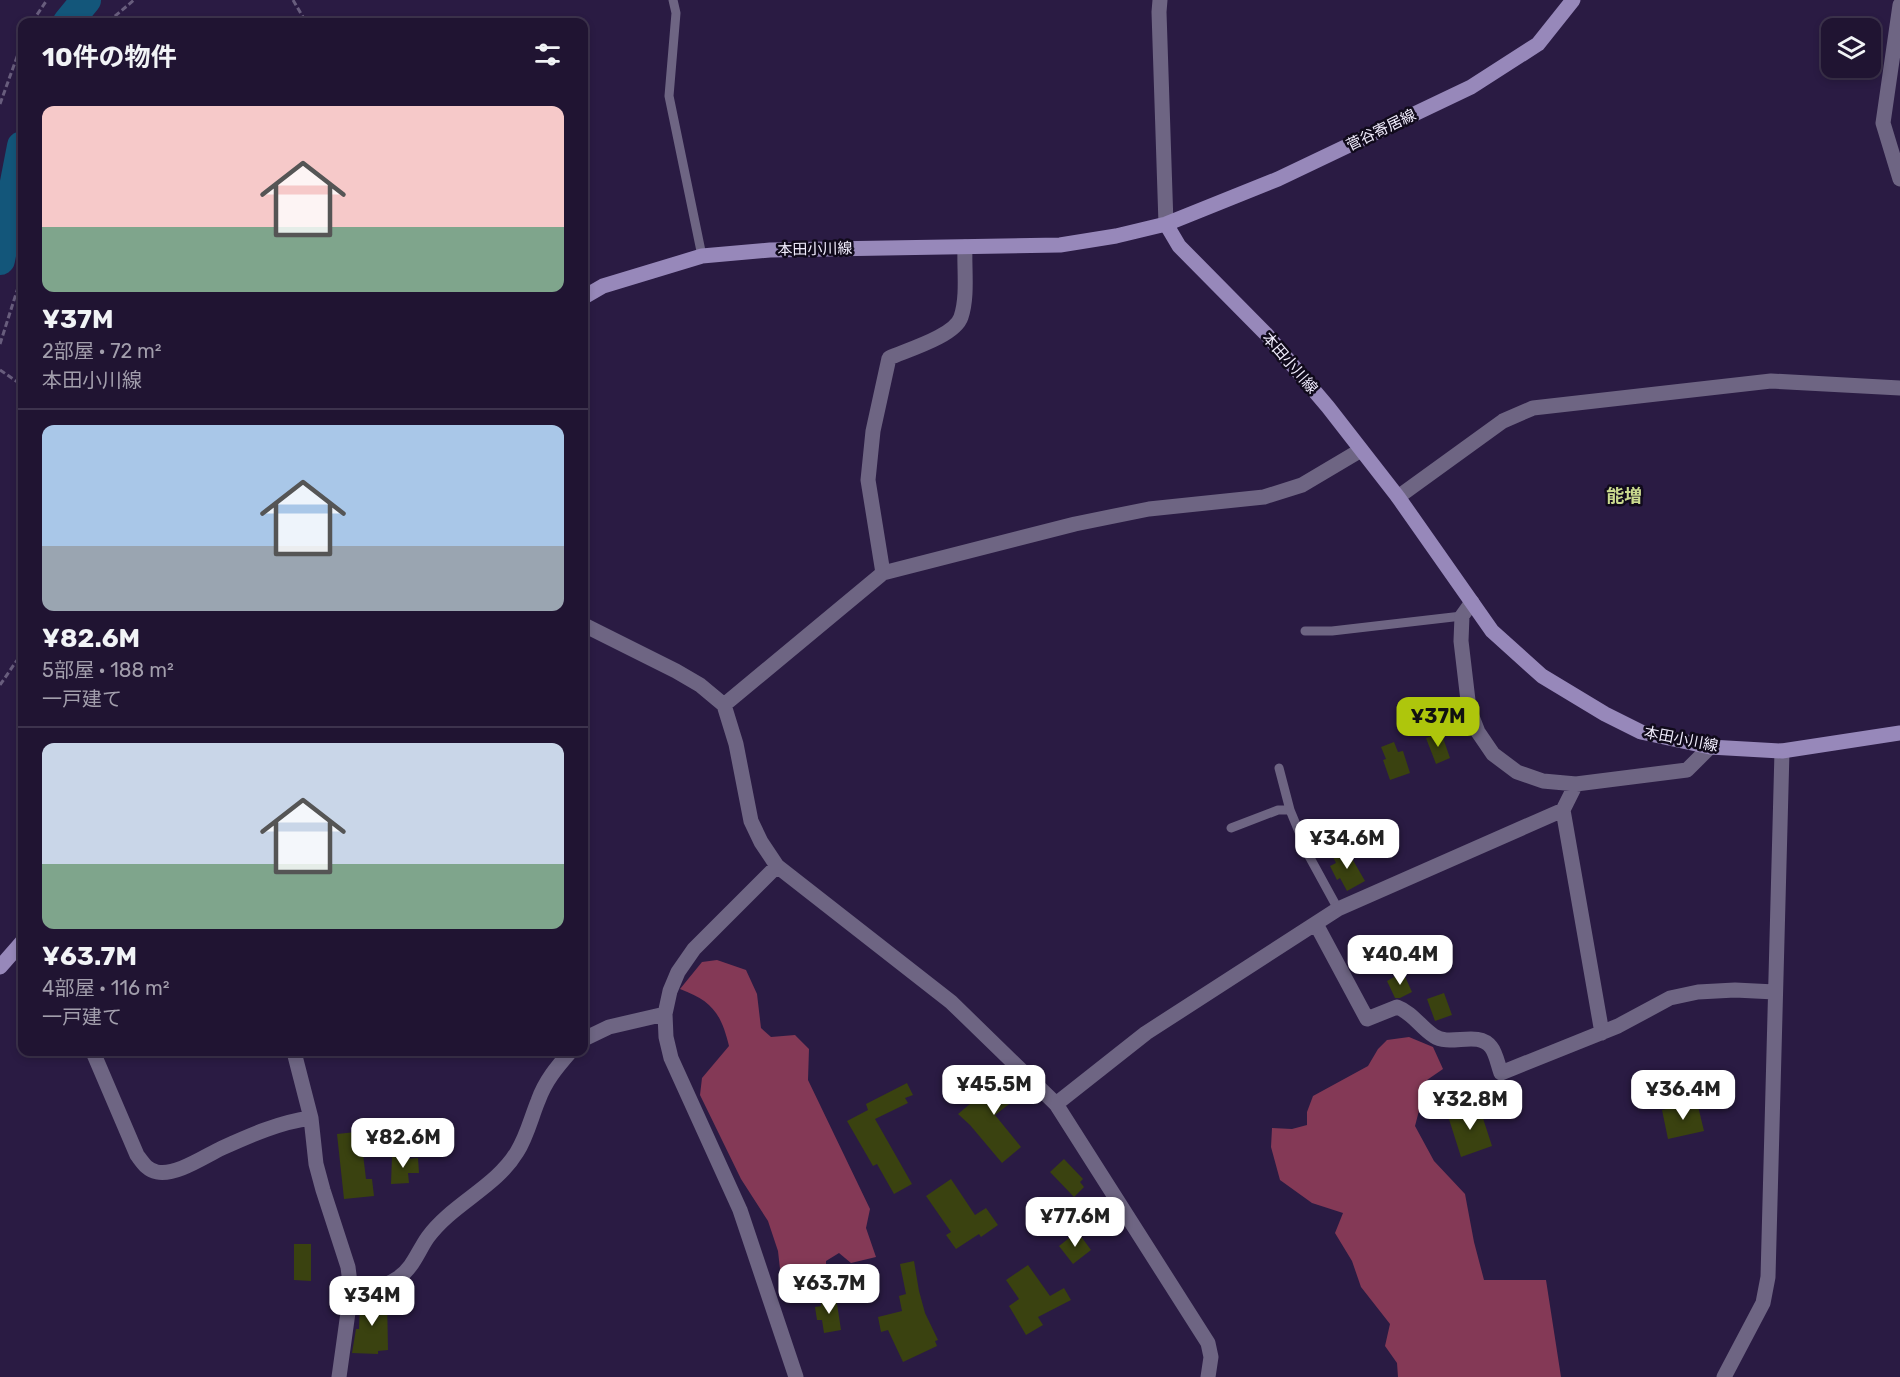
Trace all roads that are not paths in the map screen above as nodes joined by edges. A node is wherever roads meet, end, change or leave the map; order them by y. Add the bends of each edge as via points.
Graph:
1 (673, 0) edge
2 (1160, 0) edge
3 (1573, 0) edge
4 (1900, 5) edge
5 (1900, 179) edge
6 (1166, 224) junction
7 (965, 247) junction
8 (702, 256) junction
9 (588, 295) edge
10 (1900, 388) edge
11 (1361, 450) junction
12 (1398, 497) junction
13 (883, 573) junction
14 (1472, 602) junction
15 (1462, 616) junction
16 (588, 628) edge
17 (1305, 631) dead end
18 (724, 705) junction
19 (1900, 733) edge
20 (1710, 747) junction
21 (1782, 751) junction
22 (1279, 768) dead end
23 (1576, 784) junction
24 (1290, 810) junction
25 (1563, 810) junction
26 (1231, 828) dead end
27 (777, 866) junction
28 (1338, 909) junction
29 (1316, 924) junction
30 (18, 947) edge
31 (0, 967) edge
32 (1776, 992) junction
33 (665, 1014) junction
34 (1602, 1033) junction
35 (588, 1037) edge
36 (95, 1056) edge
37 (295, 1056) edge
38 (566, 1056) edge
39 (1056, 1104) junction
40 (311, 1118) junction
41 (351, 1291) junction
42 (339, 1377) edge
43 (795, 1377) edge
44 (1208, 1377) edge
45 (1724, 1377) edge

1 - 8 lane via 676,13 669,96
2 - 6 street
3 - 6 main road, 菅谷寄居線 via 1538,44 1472,87 1278,179
4 - 5 street via 1883,123
6 - 7 main road, 本田小川線 via 1060,245
6 - 11 main road, 本田小川線 via 1179,246 1267,335
7 - 8 main road, 本田小川線 via 770,250
7 - 13 street via 961,319 950,332 889,358 873,430 868,480
8 - 9 main road, 本田小川線 via 603,286
10 - 12 street via 1772,381 1533,408 1503,421
11 - 12 main road, 本田小川線
11 - 13 street via 1302,485 1264,497 1149,509
12 - 14 main road, 本田小川線
13 - 18 street
14 - 15 street
14 - 20 main road, 本田小川線 via 1492,631 1560,687 1641,732
15 - 17 lane
15 - 23 street via 1469,709 1478,732 1493,754 1517,772 1543,782
16 - 18 street via 700,685
18 - 27 street via 751,821
19 - 21 main road, 本田小川線
20 - 21 main road, 本田小川線
20 - 23 street via 1687,770
21 - 32 street
22 - 24 lane
23 - 25 street
24 - 26 lane via 1278,810
24 - 28 lane
25 - 28 street
25 - 34 street
27 - 33 street via 694,949 678,972
27 - 39 street via 951,1002
28 - 29 street
29 - 34 street via 1367,1019 1397,1007 1446,1041 1486,1041 1501,1073
29 - 39 street via 1146,1033
30 - 31 main road
32 - 34 street via 1698,992 1670,998
32 - 45 street via 1768,1276 1763,1303
33 - 35 street via 609,1026
33 - 43 street via 671,1058 740,1210
36 - 40 street via 138,1155 145,1167 158,1173 174,1172 289,1121
37 - 40 street
38 - 41 street via 545,1085 527,1131 506,1167 428,1237 401,1276 381,1288
39 - 44 street via 1208,1343
40 - 41 street via 316,1164 348,1267
41 - 42 street

